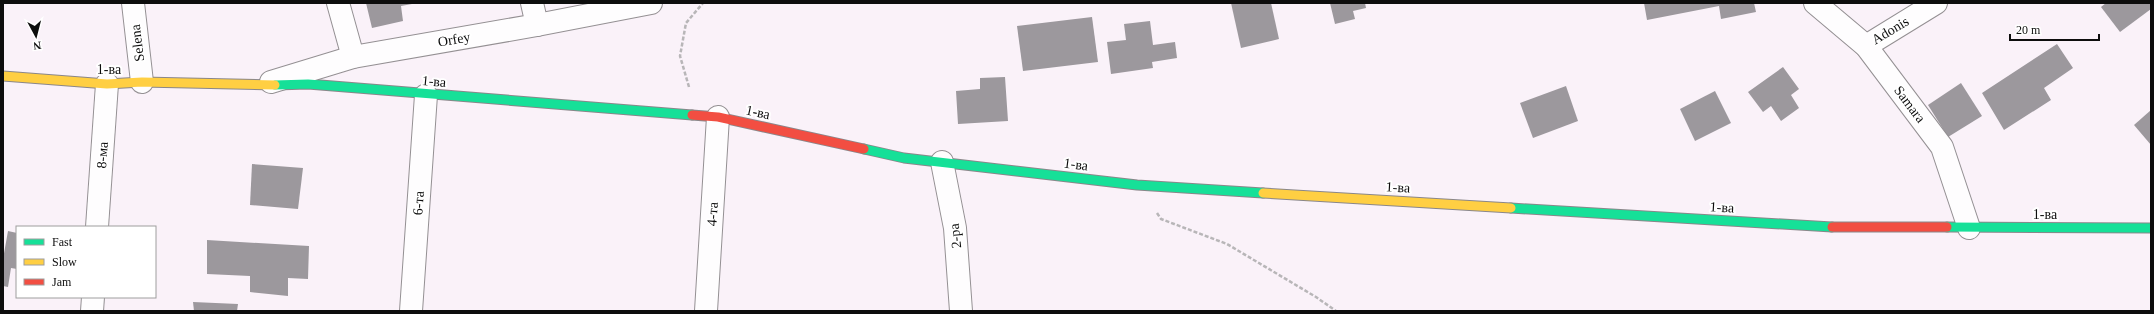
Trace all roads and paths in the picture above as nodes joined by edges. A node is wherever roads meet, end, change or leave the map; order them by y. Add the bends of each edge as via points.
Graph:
1 (133, 3) edge
2 (338, 3) edge
3 (532, 3) edge
4 (651, 3) edge
5 (704, 3) edge
6 (1815, 3) edge
7 (1936, 3) edge
8 (537, 25) junction
9 (1866, 46) junction
10 (353, 57) junction
11 (3, 76) edge
12 (142, 82) junction
13 (107, 84) junction
14 (260, 85) junction
15 (426, 95) junction
16 (718, 117) junction
17 (942, 162) junction
18 (1137, 185) junction
19 (97, 226) edge
20 (1969, 228) junction
21 (2151, 228) edge
22 (93, 298) edge
23 (92, 311) edge
24 (410, 311) edge
25 (706, 311) edge
26 (961, 311) edge
27 (1336, 311) edge

1 - 12 street, Selena
2 - 10 street
3 - 8 street
4 - 8 street, Orfey
5 - 16 path via 686,23 680,56 691,93
6 - 9 street, Samara
7 - 9 street, Adonis
8 - 10 street, Orfey
9 - 20 street, Samara via 1942,146
10 - 14 street, Orfey
11 - 13 street, 1-ва
12 - 13 street, 1-ва
12 - 14 street, 1-ва
13 - 19 street, 8-ма
14 - 15 street, 1-ва via 308,84
15 - 16 street, 1-ва
15 - 24 street, 6-та
16 - 17 street, 1-ва via 904,158
16 - 25 street, 4-та
17 - 18 street, 1-ва
17 - 26 street, 2-ра via 955,228
18 - 20 street, 1-ва via 1824,227
18 - 27 path via 1161,219 1227,244
20 - 21 street, 1-ва
22 - 23 street

